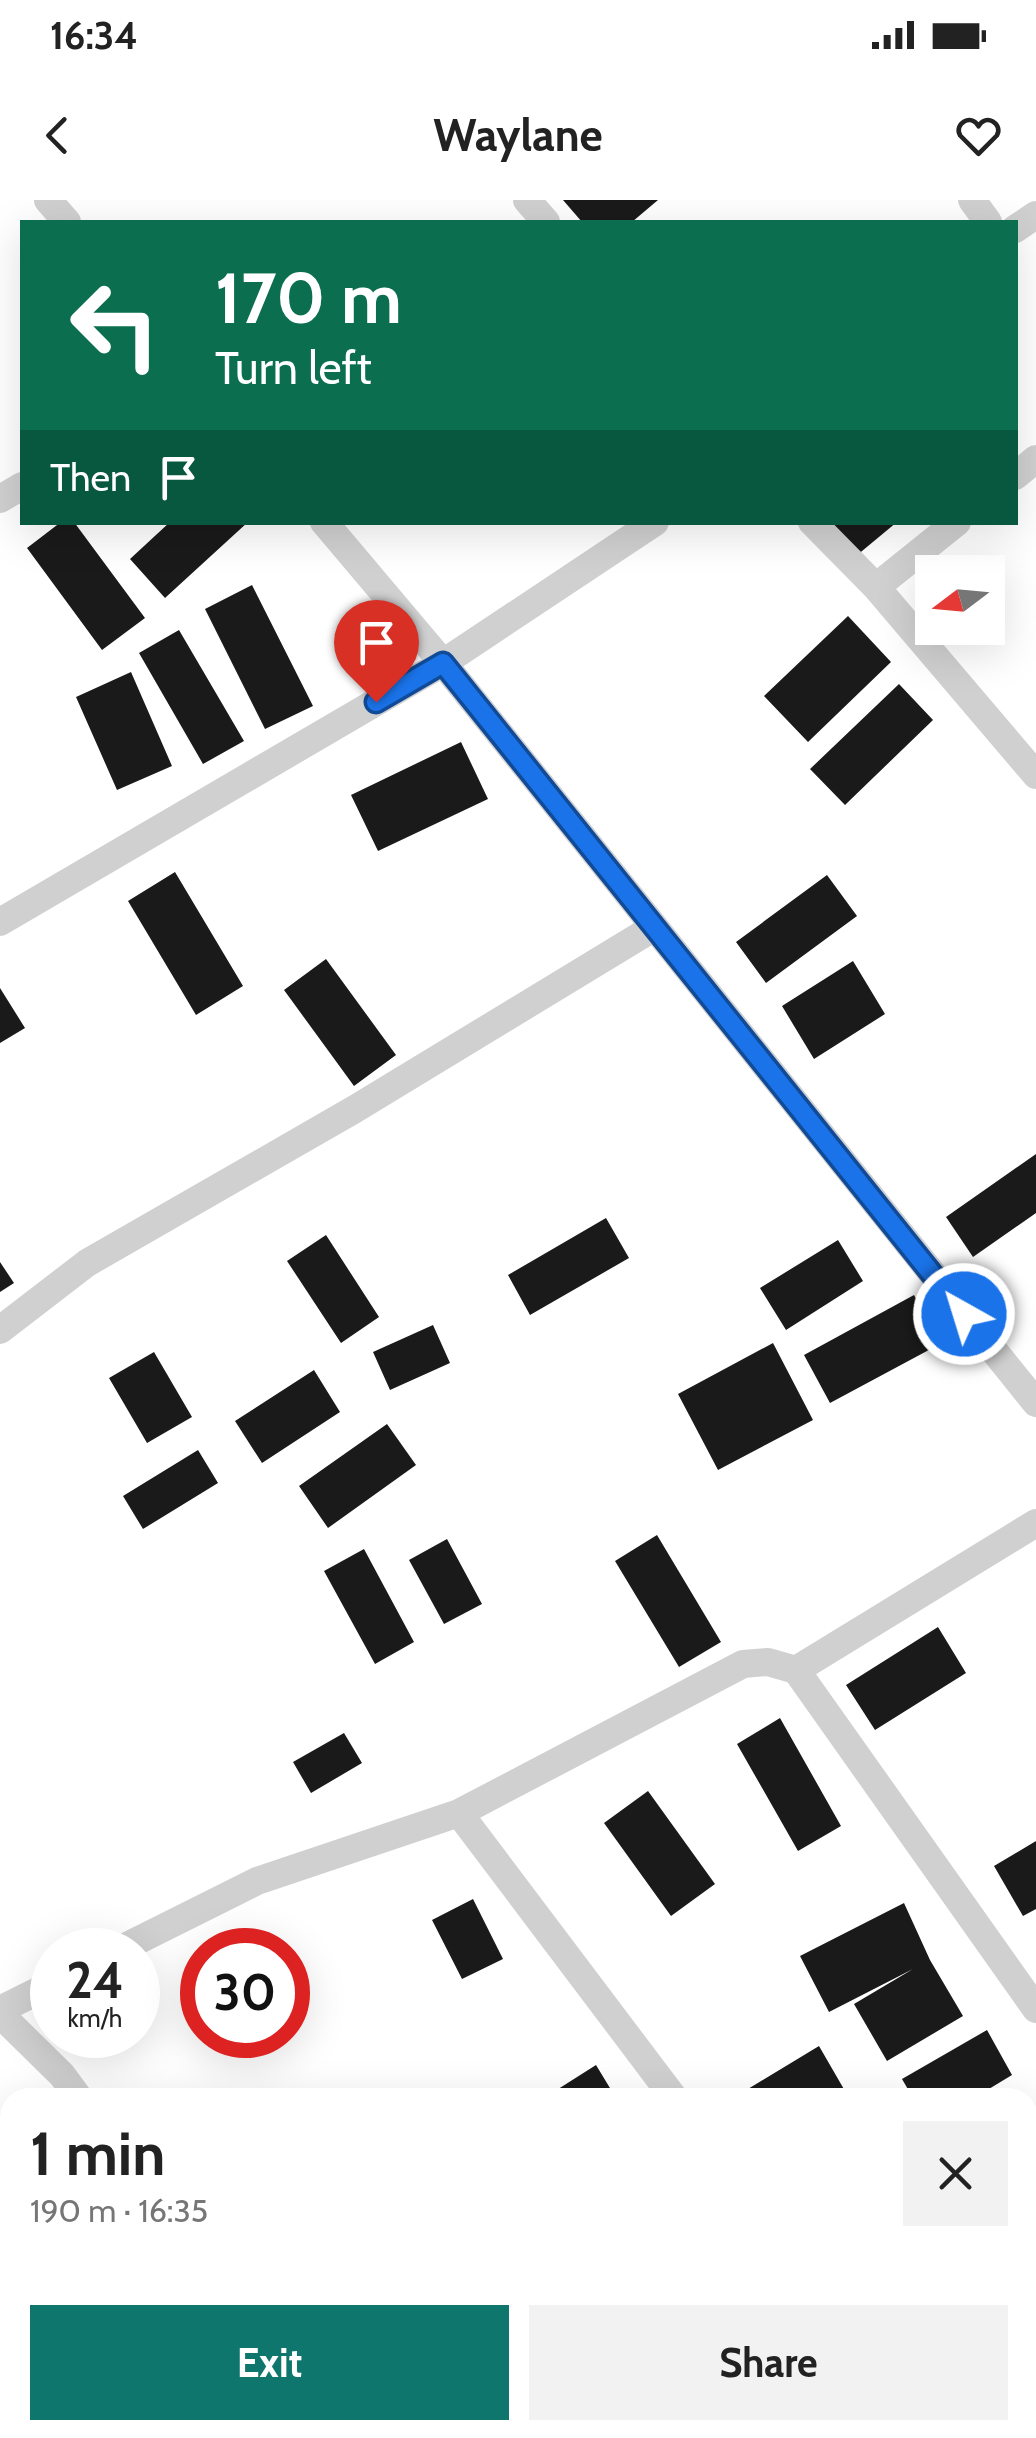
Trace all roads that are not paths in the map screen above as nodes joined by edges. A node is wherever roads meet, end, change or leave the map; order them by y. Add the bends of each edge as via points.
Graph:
1 (48, 200) edge
2 (527, 200) edge
3 (65, 220) edge
4 (544, 220) edge
5 (327, 525) edge
6 (650, 525) edge
7 (815, 525) edge
8 (953, 525) edge
9 (876, 587) junction
10 (443, 663) junction
11 (1036, 775) edge
12 (0, 922) edge
13 (653, 928) junction
14 (0, 1330) edge
15 (1036, 1403) edge
16 (1036, 1523) edge
17 (796, 1670) junction
18 (459, 1813) junction
19 (160, 1930) edge
20 (30, 1996) edge
21 (1036, 2009) edge
22 (0, 2012) edge
23 (71, 2088) edge
24 (666, 2088) edge

1 - 3 street
2 - 4 street
5 - 10 street
6 - 10 street
7 - 9 street
8 - 9 street
9 - 11 street
10 - 12 street
10 - 13 street
13 - 14 street via 87,1263
13 - 15 street
16 - 17 street
17 - 18 street via 743,1664
17 - 21 street
18 - 19 street via 256,1881
18 - 24 street
20 - 22 street
22 - 23 street

